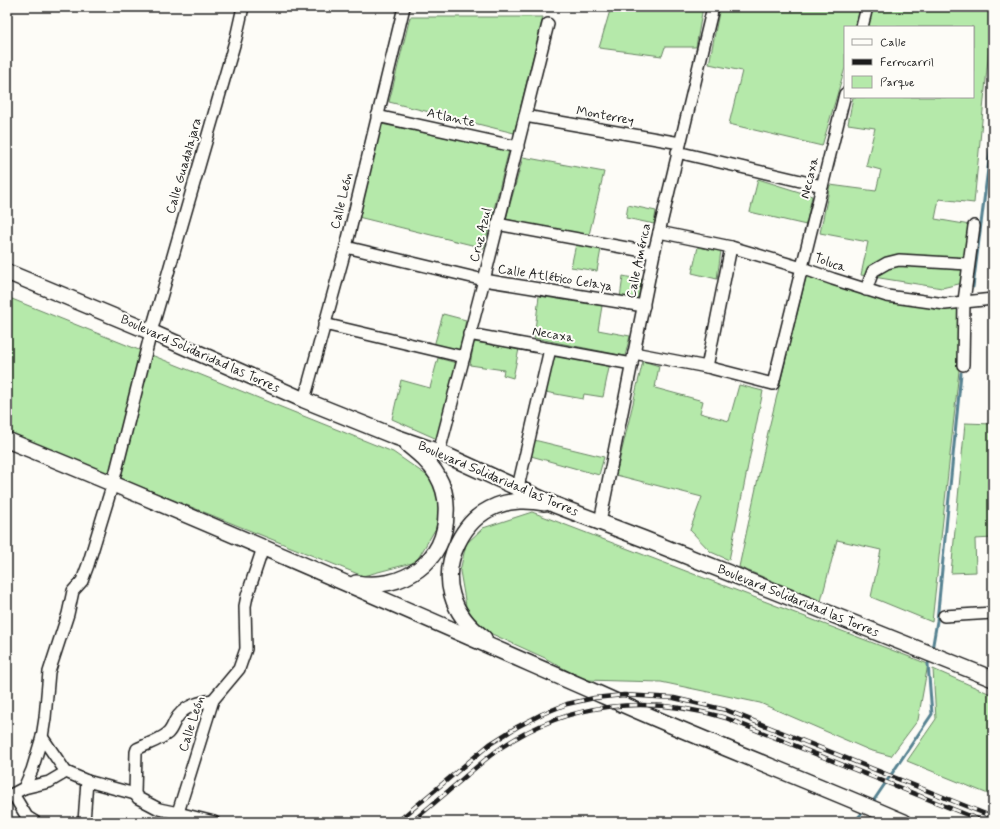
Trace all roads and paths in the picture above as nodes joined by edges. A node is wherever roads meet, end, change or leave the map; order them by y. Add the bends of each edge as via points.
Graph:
1 (243, 7) edge
2 (404, 7) edge
3 (713, 7) edge
4 (867, 7) edge
5 (548, 24) dead end
6 (862, 26) edge
7 (844, 98) edge
8 (377, 116) junction
9 (526, 116) junction
10 (518, 147) junction
11 (678, 147) junction
12 (822, 186) junction
13 (497, 224) junction
14 (974, 226) dead end
15 (659, 232) junction
16 (346, 247) junction
17 (731, 247) junction
18 (654, 253) junction
19 (968, 264) junction
20 (802, 268) junction
21 (7, 272) edge
22 (484, 280) junction
23 (866, 290) junction
24 (993, 299) edge
25 (964, 301) junction
26 (644, 306) junction
27 (324, 324) junction
28 (150, 332) junction
29 (469, 334) junction
30 (550, 349) junction
31 (464, 358) junction
32 (633, 358) junction
33 (963, 365) dead end
34 (707, 367) junction
35 (304, 400) junction
36 (396, 437) junction
37 (7, 440) edge
38 (439, 452) junction
39 (113, 483) junction
40 (518, 487) junction
41 (555, 505) junction
42 (600, 522) junction
43 (263, 548) junction
44 (339, 580) junction
45 (993, 613) edge
46 (944, 616) dead end
47 (510, 655) junction
48 (993, 679) edge
49 (213, 700) junction
50 (42, 737) junction
51 (66, 772) junction
52 (87, 781) junction
53 (24, 788) junction
54 (135, 794) junction
55 (10, 796) edge
56 (177, 817) edge
57 (35, 822) edge
58 (84, 822) edge
59 (214, 822) edge
60 (904, 822) edge

1 - 28 street, Calle Guadalajara
2 - 8 street, Calle León
3 - 11 street, Calle América
4 - 6 street
5 - 9 street, Cruz Azul
7 - 12 street, Necaxa
8 - 10 street, Atlante
8 - 16 street, Calle León
9 - 10 street, Cruz Azul
9 - 11 street, Monterrey
10 - 13 street, Cruz Azul
11 - 12 street, Monterrey
11 - 15 street, Calle América
12 - 20 street, Necaxa
13 - 18 street
13 - 22 street, Cruz Azul
14 - 19 street
15 - 17 street, Toluca
15 - 18 street, Calle América
16 - 22 street, Calle Atlético Celaya
16 - 27 street, Calle León
17 - 20 street, Toluca
17 - 34 street
18 - 26 street, Calle América
19 - 23 street via 898,260 887,263 873,272
19 - 25 street
20 - 23 street, Toluca
20 - 34 street, Necaxa via 772,384
21 - 28 main road, Boulevard Solidaridad las Torres
22 - 26 street, Calle Atlético Celaya
22 - 29 street, Cruz Azul
23 - 25 street, Toluca via 913,301 945,304
24 - 25 street, Toluca
25 - 33 street
26 - 32 street, Calle América
27 - 31 street
27 - 35 street, Calle León
28 - 35 main road, Boulevard Solidaridad las Torres
28 - 39 street, Calle Guadalajara
29 - 30 street, Necaxa
29 - 31 street, Cruz Azul
30 - 32 street, Necaxa
30 - 40 street
31 - 38 street, Cruz Azul
32 - 34 street, Necaxa
32 - 42 street, Calle América
35 - 36 main road, Boulevard Solidaridad las Torres
36 - 38 main road, Boulevard Solidaridad las Torres
36 - 44 main road via 425,459 442,485 446,507 443,540 426,562 401,580 384,584 364,584
37 - 39 main road
38 - 40 main road, Boulevard Solidaridad las Torres
39 - 43 main road
39 - 50 street via 88,565 82,581 73,591 49,672
40 - 41 main road, Boulevard Solidaridad las Torres
41 - 42 main road, Boulevard Solidaridad las Torres
41 - 47 main road via 515,502 495,506 470,525 454,552 450,583 460,614 473,630
42 - 48 main road, Boulevard Solidaridad las Torres
43 - 44 main road
43 - 49 street, Calle León via 245,606 246,649 239,669
44 - 47 main road
45 - 46 street
47 - 60 main road
49 - 54 street via 198,702 182,712 166,735 137,749
49 - 56 street, Calle León
50 - 51 street
50 - 53 street
51 - 52 street
51 - 53 street via 49,782
52 - 54 street
52 - 58 street
53 - 55 street
54 - 56 street via 158,809
55 - 57 street
56 - 59 street

